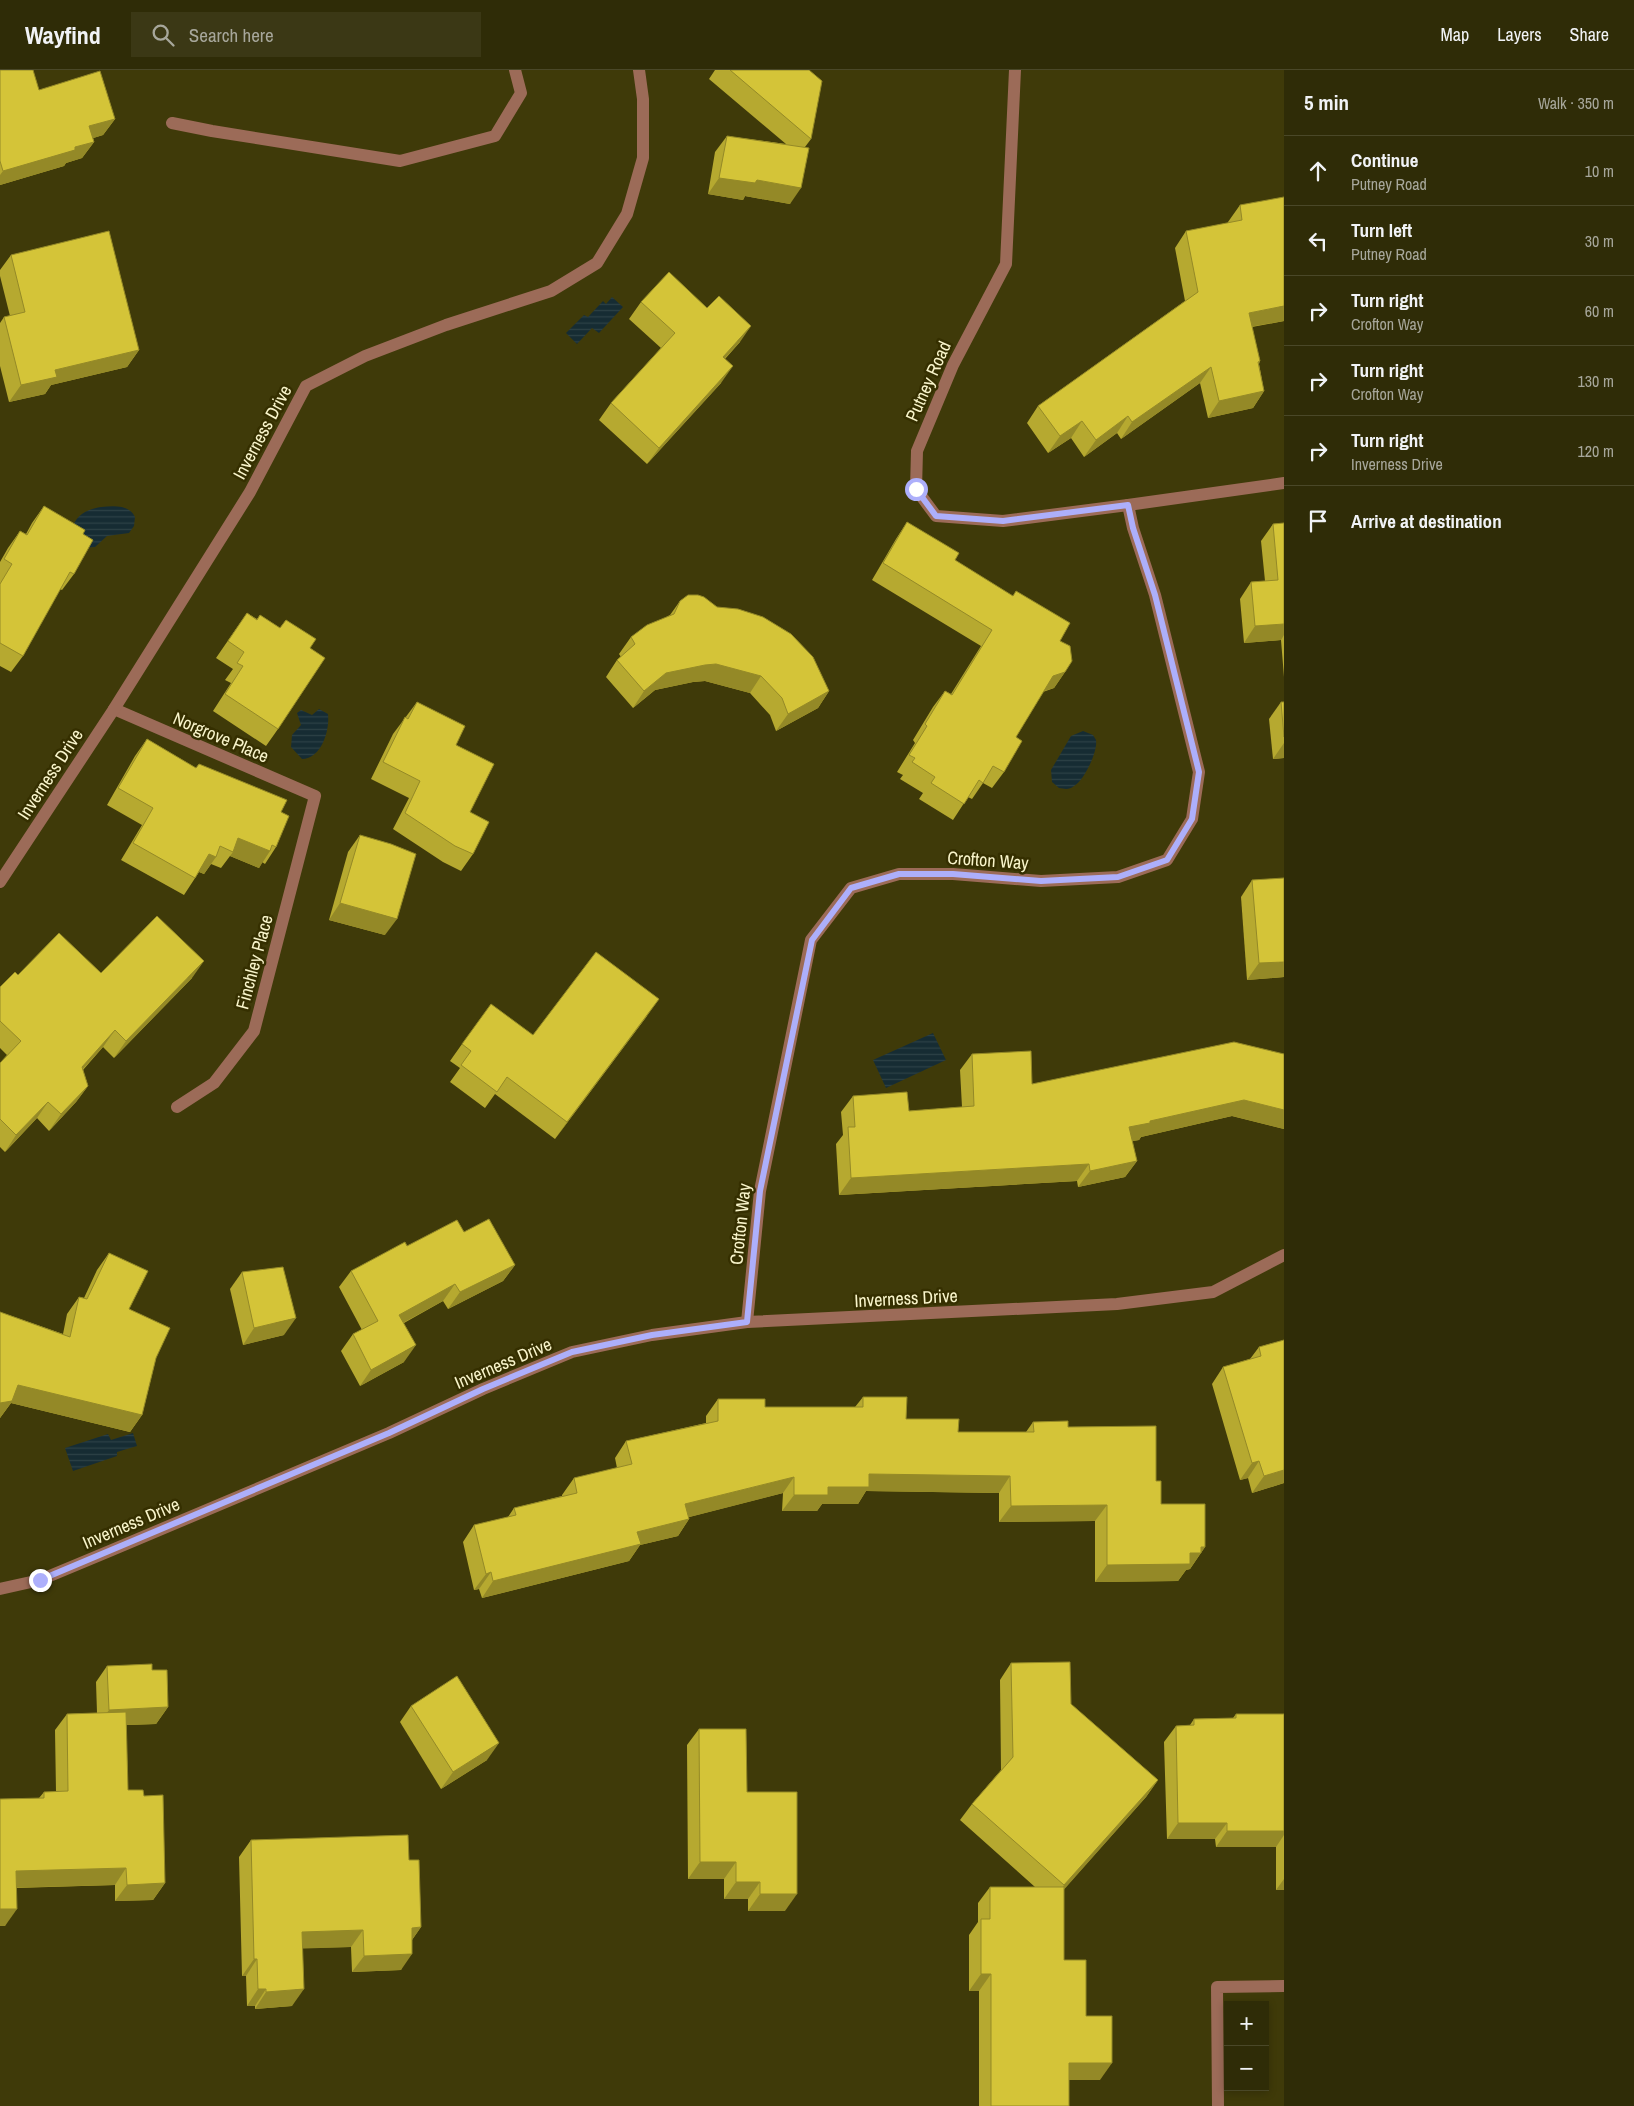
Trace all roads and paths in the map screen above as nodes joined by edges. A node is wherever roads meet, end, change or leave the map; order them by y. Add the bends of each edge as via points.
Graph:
1 (515, 70) edge
2 (639, 70) edge
3 (1016, 70) edge
4 (172, 122) dead end
5 (1284, 483) edge
6 (1128, 505) junction
7 (114, 709) junction
8 (315, 796) joint
9 (0, 882) edge
10 (177, 1107) dead end
11 (1284, 1255) edge
12 (747, 1322) junction
13 (0, 1589) edge
14 (1284, 1986) edge
15 (1218, 2106) edge

1 - 4 street via 521,93 495,136 400,161
2 - 7 street, Inverness Drive via 644,99 643,158 627,214 597,263 551,291 446,325 365,356 306,386 250,492
3 - 6 street, Putney Road via 1006,264 952,364 917,451 916,489 936,516 946,517 1003,521
5 - 6 street, Putney Road
6 - 12 street, Crofton Way via 1155,595 1199,772 1192,819 1167,860 1118,877 1041,881 953,874 899,874 851,888 812,940 760,1191
7 - 8 street, Norgrove Place
7 - 9 street, Inverness Drive
8 - 10 street, Finchley Place via 254,1031 214,1083
11 - 12 street, Inverness Drive via 1213,1292 1117,1304
12 - 13 street, Inverness Drive via 652,1335 572,1352 40,1580
14 - 15 street via 1217,1987

